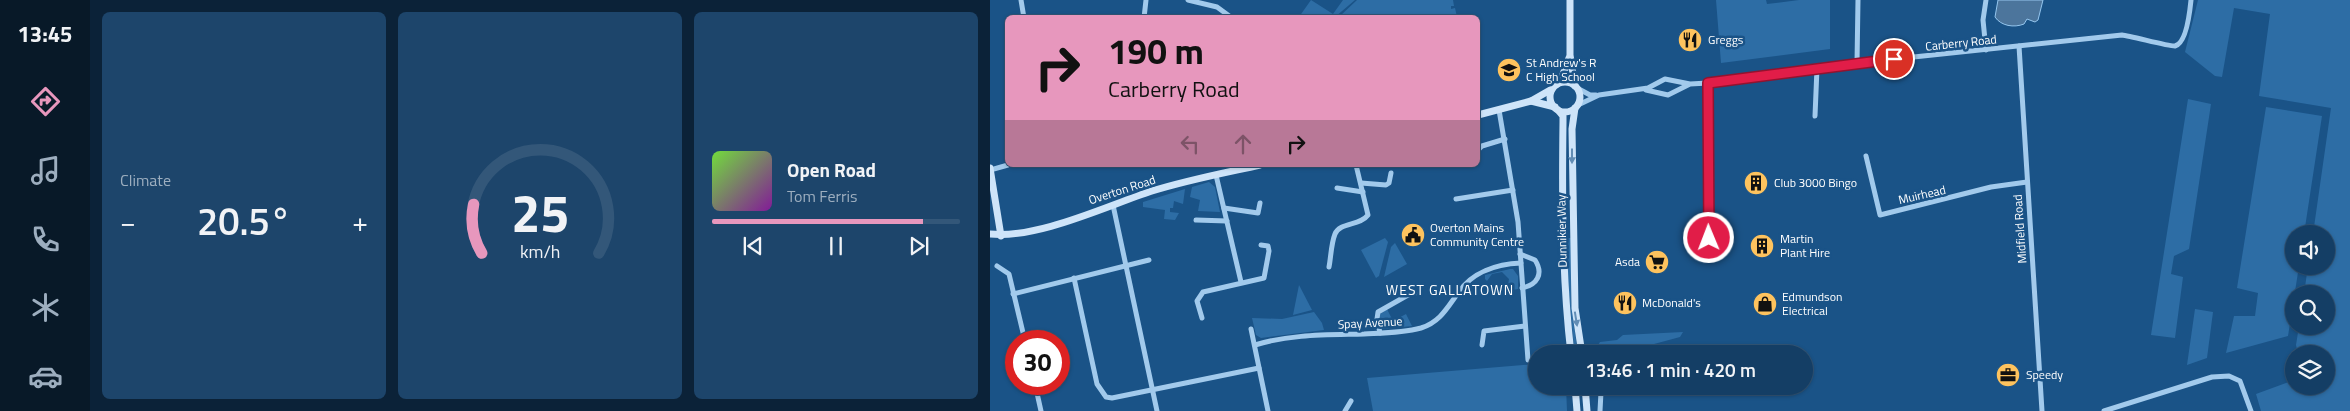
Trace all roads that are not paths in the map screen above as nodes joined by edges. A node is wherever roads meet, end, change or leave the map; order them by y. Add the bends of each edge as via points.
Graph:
1 (1021, 0) edge
2 (1146, 0) edge
3 (1188, 0) edge
4 (1570, 0) edge
5 (1858, 0) edge
6 (1986, 0) edge
7 (2191, 0) edge
8 (1024, 15) edge
9 (1144, 15) edge
10 (1228, 15) edge
11 (2019, 46) junction
12 (1986, 50) junction
13 (1570, 54) junction
14 (1857, 63) junction
15 (1817, 68) junction
16 (1671, 80) junction
17 (1659, 83) junction
18 (1708, 83) junction
19 (1690, 84) junction
20 (1555, 87) junction
21 (1576, 87) junction
22 (1640, 90) junction
23 (1674, 91) junction
24 (1661, 93) junction
25 (1599, 96) junction
26 (1531, 101) junction
27 (1576, 106) junction
28 (1557, 109) junction
29 (1499, 110) junction
30 (1480, 115) edge
31 (1815, 116) dead end
32 (1505, 139) junction
33 (1480, 148) edge
34 (1866, 156) dead end
35 (1005, 166) edge
36 (1357, 167) edge
37 (1232, 168) edge
38 (990, 169) edge
39 (1391, 174) dead end
40 (1216, 175) junction
41 (2027, 182) junction
42 (1361, 183) junction
43 (1337, 188) dead end
44 (1513, 190) junction
45 (1363, 192) junction
46 (1456, 199) dead end
47 (1260, 202) dead end
48 (1113, 204) junction
49 (1224, 208) junction
50 (1196, 220) dead end
51 (1227, 221) junction
52 (990, 234) edge
53 (1001, 236) junction
54 (1709, 238) dead end
55 (1261, 245) dead end
56 (1520, 254) junction
57 (1148, 260) dead end
58 (1521, 264) junction
59 (997, 266) dead end
60 (1126, 266) junction
61 (1329, 267) dead end
62 (1074, 278) junction
63 (1241, 282) junction
64 (1522, 288) junction
65 (1415, 293) dead end
66 (1014, 294) junction
67 (1202, 318) dead end
68 (1525, 326) junction
69 (1252, 329) dead end
70 (1022, 330) edge
71 (1380, 333) junction
72 (1255, 345) junction
73 (1482, 345) dead end
74 (1570, 345) edge
75 (1581, 345) edge
76 (1528, 360) dead end
77 (1259, 368) junction
78 (1153, 390) junction
79 (1037, 395) edge
80 (1576, 395) edge
81 (1586, 395) edge
82 (1601, 395) edge
83 (1351, 401) dead end
84 (1041, 411) edge
85 (1157, 411) edge
86 (1268, 411) edge
87 (1345, 411) edge
88 (1577, 411) edge
89 (1588, 411) edge
90 (1600, 411) edge
91 (2042, 411) edge
92 (2104, 411) edge
93 (2251, 411) edge

1 - 8 street
2 - 9 street
3 - 10 street via 1217,7
4 - 13 main road
5 - 14 street
6 - 12 street via 1983,20
7 - 11 street, Carberry Road via 2184,36 2173,46 2122,35
11 - 12 street, Carberry Road
11 - 41 street, Midfield Road
12 - 14 street, Carberry Road
13 - 20 main road
13 - 21 main road
14 - 15 street, Carberry Road
15 - 18 street, Carberry Road
15 - 31 street
16 - 17 street, Carberry Road
16 - 19 street, Carberry Road
16 - 23 street
17 - 22 street, Carberry Road
17 - 24 street
18 - 19 street, Carberry Road
18 - 54 street
19 - 23 street, Carberry Road
20 - 21 main road via 1566,82
20 - 26 main road
20 - 28 main road via 1551,100
21 - 25 street, Carberry Road
21 - 27 main road via 1580,96
22 - 24 street, Carberry Road
22 - 25 street, Carberry Road
23 - 24 street, Carberry Road via 1668,95
25 - 27 street, Carberry Road
26 - 28 main road
26 - 29 main road
27 - 28 main road via 1567,112
27 -> 75 main road, Dunnikier Way via 1572,139 1573,262
28 - 74 main road, Dunnikier Way via 1563,116 1564,264
29 - 30 main road
29 - 32 street
32 - 33 street
32 - 44 street
34 - 41 street, Muirhead via 1880,215 1991,187
35 - 38 street
36 - 42 street
37 - 40 main road, Overton Road
38 - 53 main road
39 - 42 street via 1386,186
40 - 48 main road, Overton Road
40 - 49 street
41 - 91 street, Midfield Road
42 - 45 street
43 - 45 street
44 - 46 street
44 - 56 street
45 - 61 street via 1368,215 1365,219 1342,226 1335,233
47 - 49 street via 1258,213
48 - 53 main road, Overton Road via 1034,230
48 - 60 street
49 - 51 street
50 - 51 street
51 - 63 street
52 - 53 main road, Overton Road
55 - 63 street via 1268,246 1270,251 1265,276 1257,281
56 - 58 street
56 - 64 street via 1535,260 1539,271 1535,283
57 - 60 street
58 - 64 street
58 - 71 street, Spay Avenue via 1487,270 1473,277 1437,321 1399,332
59 - 66 street via 1009,274
60 - 62 street
60 - 78 street
62 - 66 street
62 - 78 street via 1100,391 1112,398
63 - 67 street via 1203,292 1197,301
64 - 68 street
65 - 71 street via 1378,312
66 - 70 street
68 - 73 street via 1484,331
68 - 76 street
69 - 72 street
71 - 72 street, Spay Avenue via 1308,335
72 - 77 street
77 - 78 street
77 - 86 street
78 - 85 street
79 - 84 street
80 - 88 main road
81 - 89 main road
82 - 90 street
83 - 87 street
92 - 93 street via 2212,377 2229,376 2240,381

